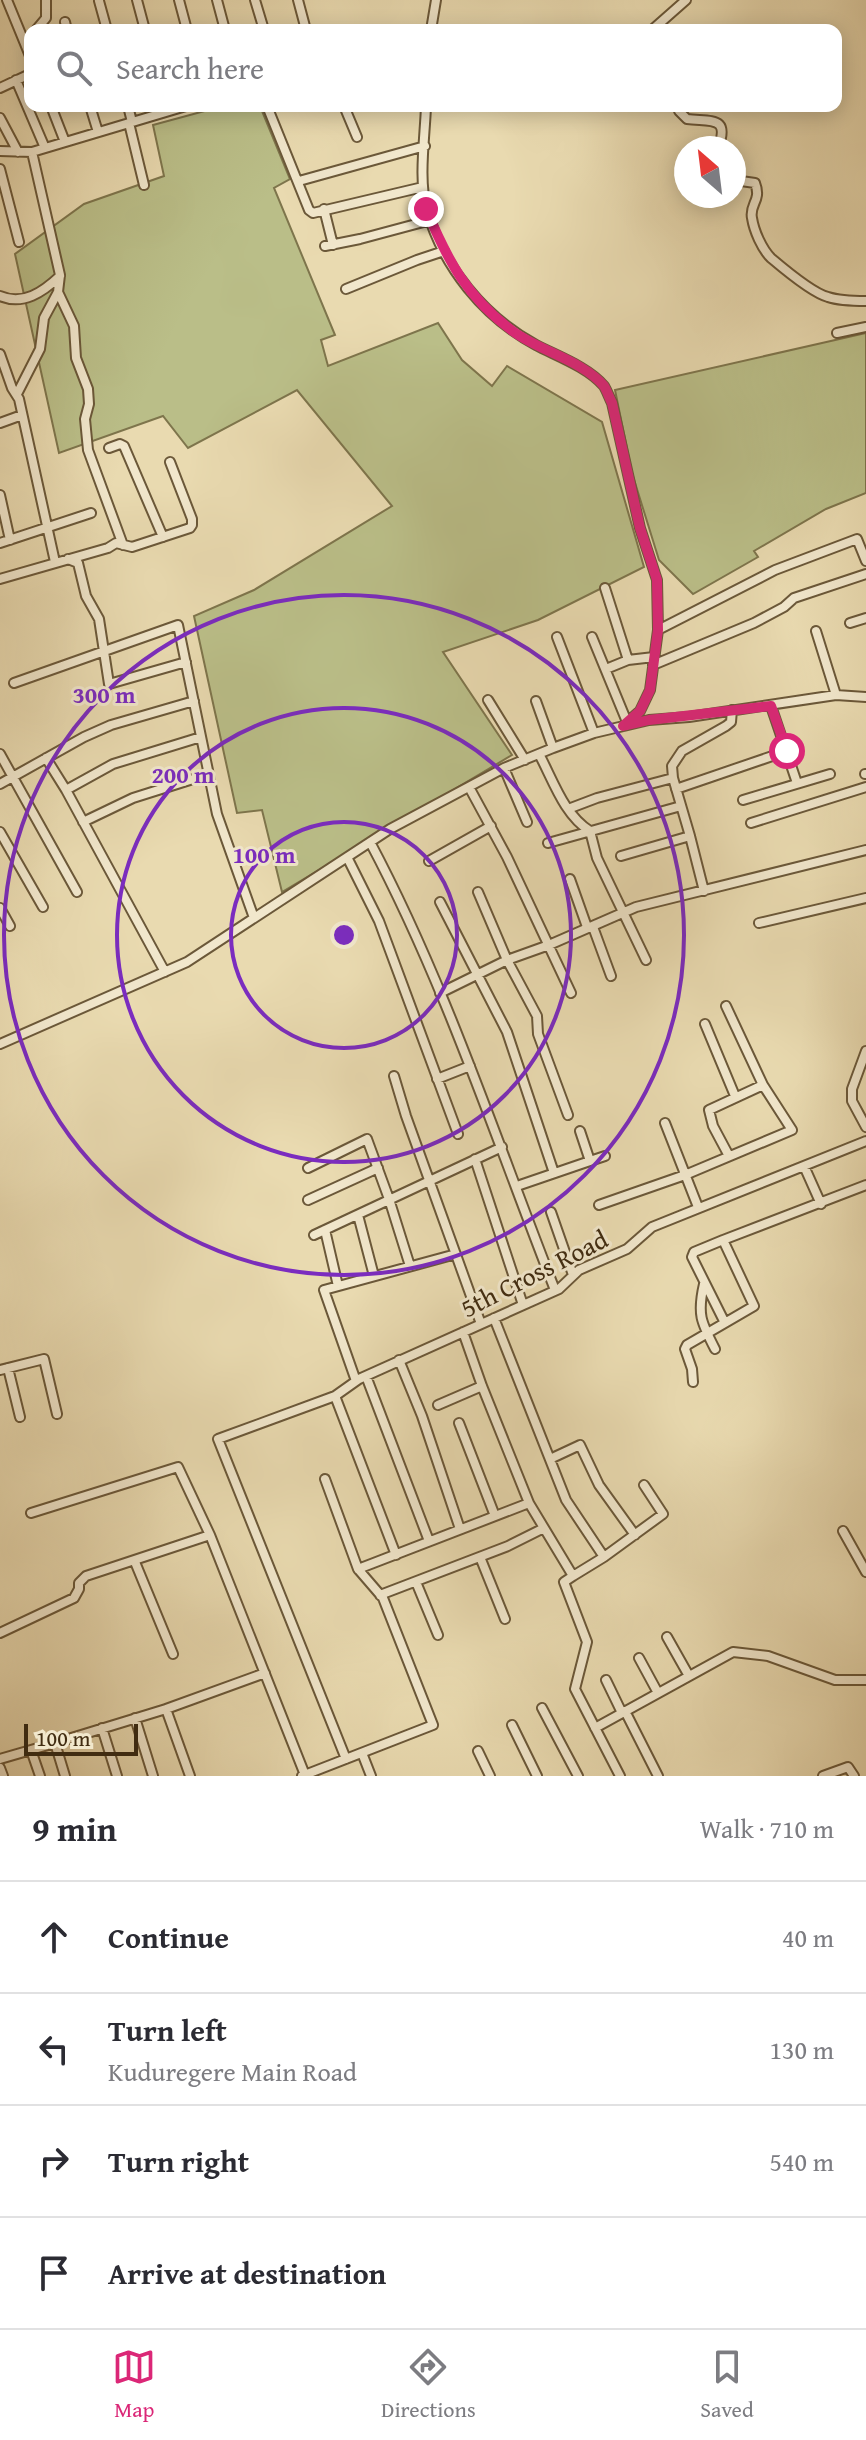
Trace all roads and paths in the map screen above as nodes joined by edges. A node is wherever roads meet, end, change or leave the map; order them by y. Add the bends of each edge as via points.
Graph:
1 (7, 0) edge
2 (14, 0) edge
3 (46, 0) edge
4 (137, 0) edge
5 (179, 0) edge
6 (217, 0) edge
7 (255, 0) edge
8 (298, 0) edge
9 (436, 0) edge
10 (686, 0) edge
11 (99, 1) edge
12 (13, 14) junction
13 (41, 24) edge
14 (105, 24) edge
15 (143, 24) edge
16 (185, 24) edge
17 (223, 24) edge
18 (262, 24) edge
19 (304, 24) edge
20 (432, 24) edge
21 (659, 24) edge
22 (24, 34) edge
23 (24, 77) edge
24 (16, 80) junction
25 (0, 88) edge
26 (24, 99) edge
27 (30, 112) edge
28 (53, 112) edge
29 (92, 112) edge
30 (129, 112) edge
31 (158, 112) edge
32 (270, 112) edge
33 (347, 112) edge
34 (426, 112) edge
35 (680, 112) edge
36 (0, 118) edge
37 (130, 122) junction
38 (98, 132) junction
39 (723, 136) edge
40 (357, 137) dead end
41 (65, 142) junction
42 (425, 146) junction
43 (45, 148) junction
44 (0, 151) edge
45 (18, 152) junction
46 (32, 152) junction
47 (0, 169) edge
48 (299, 181) junction
49 (746, 182) edge
50 (144, 185) dead end
51 (423, 187) junction
52 (324, 209) junction
53 (431, 220) junction
54 (19, 242) dead end
55 (444, 251) junction
56 (60, 275) junction
57 (346, 289) dead end
58 (58, 292) junction
59 (0, 296) edge
60 (866, 301) edge
61 (866, 327) edge
62 (837, 333) dead end
63 (0, 354) edge
64 (17, 394) junction
65 (22, 415) junction
66 (0, 423) edge
67 (109, 448) dead end
68 (170, 462) dead end
69 (0, 495) edge
70 (91, 513) dead end
71 (46, 528) junction
72 (163, 537) junction
73 (10, 540) junction
74 (0, 543) edge
75 (123, 545) junction
76 (68, 559) junction
77 (866, 561) edge
78 (55, 562) junction
79 (866, 574) edge
80 (0, 579) edge
81 (605, 588) dead end
82 (866, 618) edge
83 (850, 623) dead end
84 (658, 630) junction
85 (816, 631) dead end
86 (557, 637) dead end
87 (592, 637) dead end
88 (104, 651) junction
89 (628, 660) junction
90 (654, 661) junction
91 (186, 662) junction
92 (606, 669) junction
93 (14, 683) dead end
94 (836, 695) junction
95 (866, 697) edge
96 (488, 700) dead end
97 (194, 701) junction
98 (536, 701) dead end
99 (771, 706) junction
100 (732, 710) junction
101 (625, 724) junction
102 (594, 733) junction
103 (201, 737) junction
104 (553, 748) junction
105 (787, 751) junction
106 (0, 754) edge
107 (539, 754) junction
108 (46, 758) junction
109 (525, 760) junction
110 (504, 768) junction
111 (209, 774) junction
112 (830, 774) dead end
113 (12, 777) junction
114 (673, 778) junction
115 (797, 783) junction
116 (0, 784) edge
117 (469, 787) junction
118 (866, 787) edge
119 (676, 789) junction
120 (66, 790) junction
121 (743, 800) dead end
122 (681, 806) junction
123 (568, 809) junction
124 (83, 822) junction
125 (527, 822) dead end
126 (751, 823) dead end
127 (491, 826) junction
128 (590, 831) junction
129 (0, 832) edge
130 (690, 836) junction
131 (370, 842) junction
132 (548, 843) dead end
133 (866, 850) edge
134 (621, 856) dead end
135 (347, 857) junction
136 (429, 861) dead end
137 (570, 879) dead end
138 (704, 891) junction
139 (77, 892) dead end
140 (478, 892) dead end
141 (866, 898) edge
142 (440, 902) dead end
143 (43, 907) dead end
144 (0, 908) edge
145 (621, 912) junction
146 (254, 918) junction
147 (759, 923) dead end
148 (10, 926) dead end
149 (590, 927) junction
150 (549, 945) junction
151 (507, 960) junction
152 (646, 960) dead end
153 (165, 972) junction
154 (478, 976) junction
155 (611, 976) dead end
156 (440, 993) junction
157 (571, 993) dead end
158 (726, 1006) dead end
159 (705, 1024) dead end
160 (0, 1044) edge
161 (866, 1051) edge
162 (470, 1066) junction
163 (394, 1076) dead end
164 (437, 1079) junction
165 (763, 1085) junction
166 (735, 1096) junction
167 (568, 1115) dead end
168 (665, 1123) dead end
169 (866, 1127) edge
170 (580, 1131) dead end
171 (458, 1134) dead end
172 (866, 1141) edge
173 (502, 1147) junction
174 (605, 1156) dead end
175 (729, 1156) junction
176 (475, 1159) junction
177 (590, 1161) junction
178 (804, 1166) junction
179 (308, 1168) dead end
180 (378, 1168) junction
181 (554, 1173) junction
182 (685, 1175) junction
183 (429, 1181) junction
184 (517, 1186) junction
185 (864, 1186) edge
186 (866, 1197) edge
187 (389, 1199) junction
188 (308, 1200) dead end
189 (821, 1204) junction
190 (599, 1205) dead end
191 (698, 1207) junction
192 (551, 1212) dead end
193 (358, 1215) junction
194 (325, 1230) junction
195 (314, 1235) dead end
196 (723, 1240) junction
197 (456, 1254) junction
198 (410, 1266) junction
199 (573, 1275) junction
200 (374, 1276) junction
201 (704, 1283) junction
202 (338, 1286) junction
203 (555, 1290) junction
204 (523, 1305) junction
205 (494, 1318) junction
206 (725, 1323) junction
207 (481, 1324) junction
208 (463, 1332) junction
209 (707, 1334) junction
210 (715, 1349) dead end
211 (399, 1360) junction
212 (4, 1369) edge
213 (366, 1376) junction
214 (356, 1381) junction
215 (693, 1382) dead end
216 (482, 1386) junction
217 (335, 1396) junction
218 (438, 1405) dead end
219 (57, 1414) dead end
220 (20, 1417) dead end
221 (459, 1423) dead end
222 (550, 1459) junction
223 (325, 1479) dead end
224 (644, 1485) dead end
225 (529, 1503) junction
226 (31, 1513) dead end
227 (495, 1516) junction
228 (544, 1528) junction
229 (460, 1529) junction
230 (843, 1531) dead end
231 (210, 1535) junction
232 (635, 1535) junction
233 (429, 1541) junction
234 (396, 1555) junction
235 (480, 1557) junction
236 (604, 1557) junction
237 (135, 1562) junction
238 (358, 1569) junction
239 (866, 1572) edge
240 (573, 1576) junction
241 (416, 1582) junction
242 (380, 1595) junction
243 (505, 1619) dead end
244 (0, 1633) edge
245 (438, 1635) dead end
246 (667, 1637) dead end
247 (173, 1654) dead end
248 (639, 1658) dead end
249 (265, 1673) junction
250 (689, 1676) junction
251 (606, 1680) dead end
252 (866, 1680) edge
253 (658, 1693) junction
254 (542, 1708) dead end
255 (166, 1709) junction
256 (623, 1712) junction
257 (135, 1718) junction
258 (512, 1725) dead end
259 (102, 1728) junction
260 (595, 1728) junction
261 (55, 1743) junction
262 (31, 1750) junction
263 (478, 1751) dead end
264 (362, 1753) junction
265 (0, 1759) edge
266 (346, 1759) junction
267 (0, 1768) edge
268 (303, 1775) edge
269 (3, 1776) edge
270 (40, 1776) edge
271 (65, 1776) edge
272 (117, 1776) edge
273 (153, 1776) edge
274 (190, 1776) edge
275 (371, 1776) edge
276 (490, 1776) edge
277 (537, 1776) edge
278 (578, 1776) edge
279 (620, 1776) edge
280 (658, 1776) edge
281 (823, 1776) edge
282 (854, 1776) edge

1 - 12 street
2 - 12 street
3 - 13 street
4 - 15 street
5 - 16 street
6 - 17 street
7 - 18 street
8 - 19 street
9 - 20 street
10 - 21 street
11 - 14 street
12 - 22 street
23 - 24 street
24 - 25 street
24 - 26 street
27 - 43 street
28 - 41 street
29 - 38 street
30 - 37 street
31 - 37 street
32 - 48 street
33 - 40 street
34 - 42 street
35 - 39 street via 687,119 719,123
36 - 45 street
37 - 38 street
37 - 50 street
38 - 41 street
41 - 43 street
42 - 48 street
42 - 51 street
43 - 46 street
44 - 45 street
45 - 46 street
46 - 56 street
47 - 54 street
48 - 52 street via 309,210
49 - 60 street via 755,183 758,191 751,217 769,256 817,292
51 - 52 street
51 - 53 street
52 - 53 street via 329,246
53 - 55 street
55 - 57 street
55 - 84 street via 476,299 515,333 604,387 657,580
56 - 58 street
56 - 59 street via 21,300
58 - 64 street via 44,318 40,349
58 - 75 street via 74,326 76,358 88,389 88,450
61 - 62 street
63 - 64 street
64 - 65 street
65 - 66 street
65 - 71 street
67 - 72 street via 124,446
68 - 72 street via 193,522 190,528
69 - 73 street
70 - 71 street
71 - 73 street
71 - 78 street
72 - 75 street
73 - 74 street
75 - 76 street
76 - 78 street
76 - 88 street via 78,563 86,596 99,619
77 - 84 street via 857,539 775,570
78 - 80 street
79 - 90 street via 794,598 754,623
81 - 89 street
82 - 83 street
84 - 90 street
85 - 94 street
86 - 102 street
87 - 92 street
88 - 91 street via 109,684
88 - 91 street via 178,625
88 - 93 street
89 - 90 street
89 - 92 street
90 - 101 street via 650,690 640,711
91 - 97 street
92 - 101 street
94 - 95 street
94 - 99 street
96 - 109 street
97 - 103 street
97 - 108 street via 111,725
98 - 104 street
99 - 100 street
99 - 105 street
100 - 101 street
100 - 114 street via 731,722 682,751 672,766
101 - 102 street
102 - 104 street
103 - 111 street
103 - 120 street via 113,764
104 - 107 street
105 - 115 street
105 - 119 street
106 - 113 street
107 - 109 street
107 - 123 street
108 - 113 street
108 - 120 street
109 - 110 street
110 - 117 street
110 - 125 street
111 - 124 street via 133,798
111 - 146 street via 217,814
112 - 115 street
113 - 116 street
113 - 139 street
114 - 119 street
114 - 123 street
115 - 121 street
117 - 127 street
117 - 131 street
118 - 126 street
119 - 122 street
120 - 124 street
122 - 128 street
122 - 130 street
123 - 128 street
124 - 153 street
127 - 136 street
127 - 150 street
128 - 132 street
128 - 145 street
129 - 143 street
130 - 134 street
130 - 138 street
131 - 135 street
131 - 156 street
133 - 138 street
135 - 146 street
135 - 164 street via 379,921
137 - 149 street
138 - 145 street
140 - 151 street
141 - 147 street
142 - 154 street
144 - 148 street
145 - 149 street
145 - 152 street
146 - 153 street
149 - 150 street
149 - 155 street
150 - 151 street
150 - 157 street
151 - 154 street
151 - 167 street via 537,1016 538,1034
153 - 160 street
154 - 156 street
154 - 181 street via 507,1032
156 - 162 street
158 - 165 street
159 - 166 street
161 - 169 street via 852,1089 852,1101
162 - 164 street
162 - 173 street
163 - 183 street
164 - 171 street
165 - 166 street
165 - 175 street via 792,1130
166 - 175 street via 709,1110
168 - 182 street
170 - 177 street
172 - 178 street, 5th Cross Road
173 - 176 street
173 - 184 street
174 - 177 street
175 - 182 street
176 - 183 street
176 - 204 street
177 - 181 street
178 - 189 street
178 - 191 street, 5th Cross Road
179 - 180 street via 367,1139
180 - 187 street
180 - 188 street
181 - 184 street
182 - 190 street
182 - 191 street
183 - 187 street
183 - 197 street
184 - 203 street
185 - 186 street
185 - 189 street
187 - 193 street
187 - 198 street
189 - 196 street
191 - 199 street, 5th Cross Road via 652,1227 627,1249
192 - 199 street
193 - 194 street
193 - 200 street
194 - 195 street
194 - 202 street
196 - 201 street via 694,1252
196 - 206 street via 754,1306
197 - 198 street
197 - 207 street
198 - 200 street
199 - 203 street, 5th Cross Road
200 - 202 street
201 - 206 street
201 - 209 street via 699,1305
202 - 214 street via 324,1290
203 - 204 street, 5th Cross Road
204 - 205 street, 5th Cross Road
205 - 207 street, 5th Cross Road
205 - 222 street
206 - 209 street
207 - 208 street, 5th Cross Road
208 - 211 street, 5th Cross Road
208 - 216 street
209 - 210 street
209 - 215 street via 685,1349
211 - 213 street, 5th Cross Road
211 - 229 street
212 - 219 street via 44,1359
212 - 220 street
213 - 214 street, 5th Cross Road
213 - 233 street
214 - 217 street, 5th Cross Road
216 - 218 street
216 - 225 street
217 - 234 street
217 - 266 street, 5th Cross Road via 218,1439
221 - 227 street
222 - 232 street via 580,1445 599,1485
222 - 236 street via 566,1500
223 - 238 street
224 - 232 street via 663,1514
225 - 227 street
225 - 228 street
226 - 231 street via 178,1467
227 - 229 street
228 - 235 street
228 - 240 street
229 - 233 street
230 - 239 street
231 - 237 street
231 - 249 street
232 - 236 street
233 - 234 street
234 - 238 street
235 - 241 street
235 - 243 street
236 - 240 street
237 - 244 street via 86,1576 74,1598
237 - 247 street
238 - 242 street
240 - 260 street via 564,1582 587,1642 575,1689
241 - 242 street
241 - 245 street
242 - 264 street via 433,1725
246 - 250 street
248 - 253 street
249 - 255 street
249 - 268 street
250 - 252 street via 733,1652 768,1656 835,1680
250 - 253 street
251 - 256 street
253 - 256 street
254 - 278 street
255 - 257 street
255 - 274 street
256 - 260 street
256 - 280 street
257 - 259 street
257 - 273 street
258 - 277 street
259 - 261 street
259 - 272 street
260 - 279 street
261 - 262 street
261 - 271 street
262 - 265 street
262 - 270 street
263 - 276 street
264 - 266 street
264 - 275 street
266 - 268 street
267 - 269 street
281 - 282 street via 848,1767

